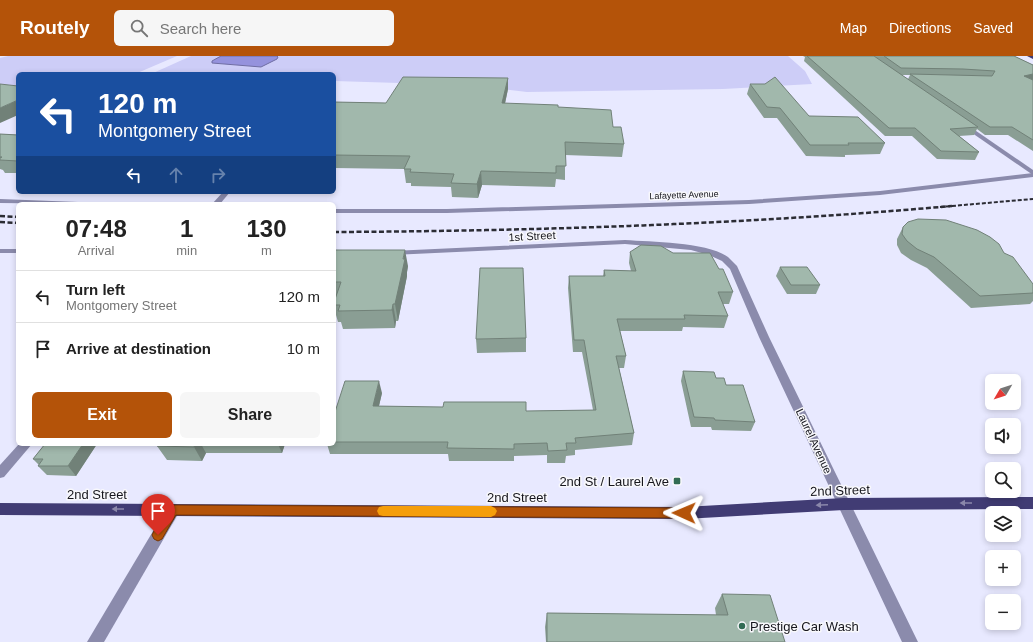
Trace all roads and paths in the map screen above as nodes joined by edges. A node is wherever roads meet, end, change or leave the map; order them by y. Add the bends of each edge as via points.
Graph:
1 (1029, 56) edge
2 (1033, 58) edge
3 (961, 123) edge
4 (1033, 174) edge
5 (225, 194) edge
6 (0, 201) edge
7 (26, 202) edge
8 (218, 202) edge
9 (336, 211) edge
10 (0, 251) edge
11 (16, 251) edge
12 (380, 253) edge
13 (728, 262) joint
14 (24, 446) edge
15 (0, 473) edge
16 (1033, 503) edge
17 (844, 504) junction
18 (0, 509) edge
19 (173, 510) junction
20 (95, 642) edge
21 (910, 642) edge

1 - 2 main road
3 - 4 street
4 - 9 street, Lafayette Avenue via 880,193 749,202 448,211
5 - 8 street
6 - 7 street
10 - 11 street
12 - 13 street, 1st Street via 624,242 701,250
13 - 17 street, Laurel Avenue via 734,268
14 - 15 street
16 -> 17 main road, 2nd Street
17 -> 19 main road, 2nd Street via 684,513
17 - 21 street, Laurel Avenue
19 -> 18 main road, 2nd Street
19 - 20 street

